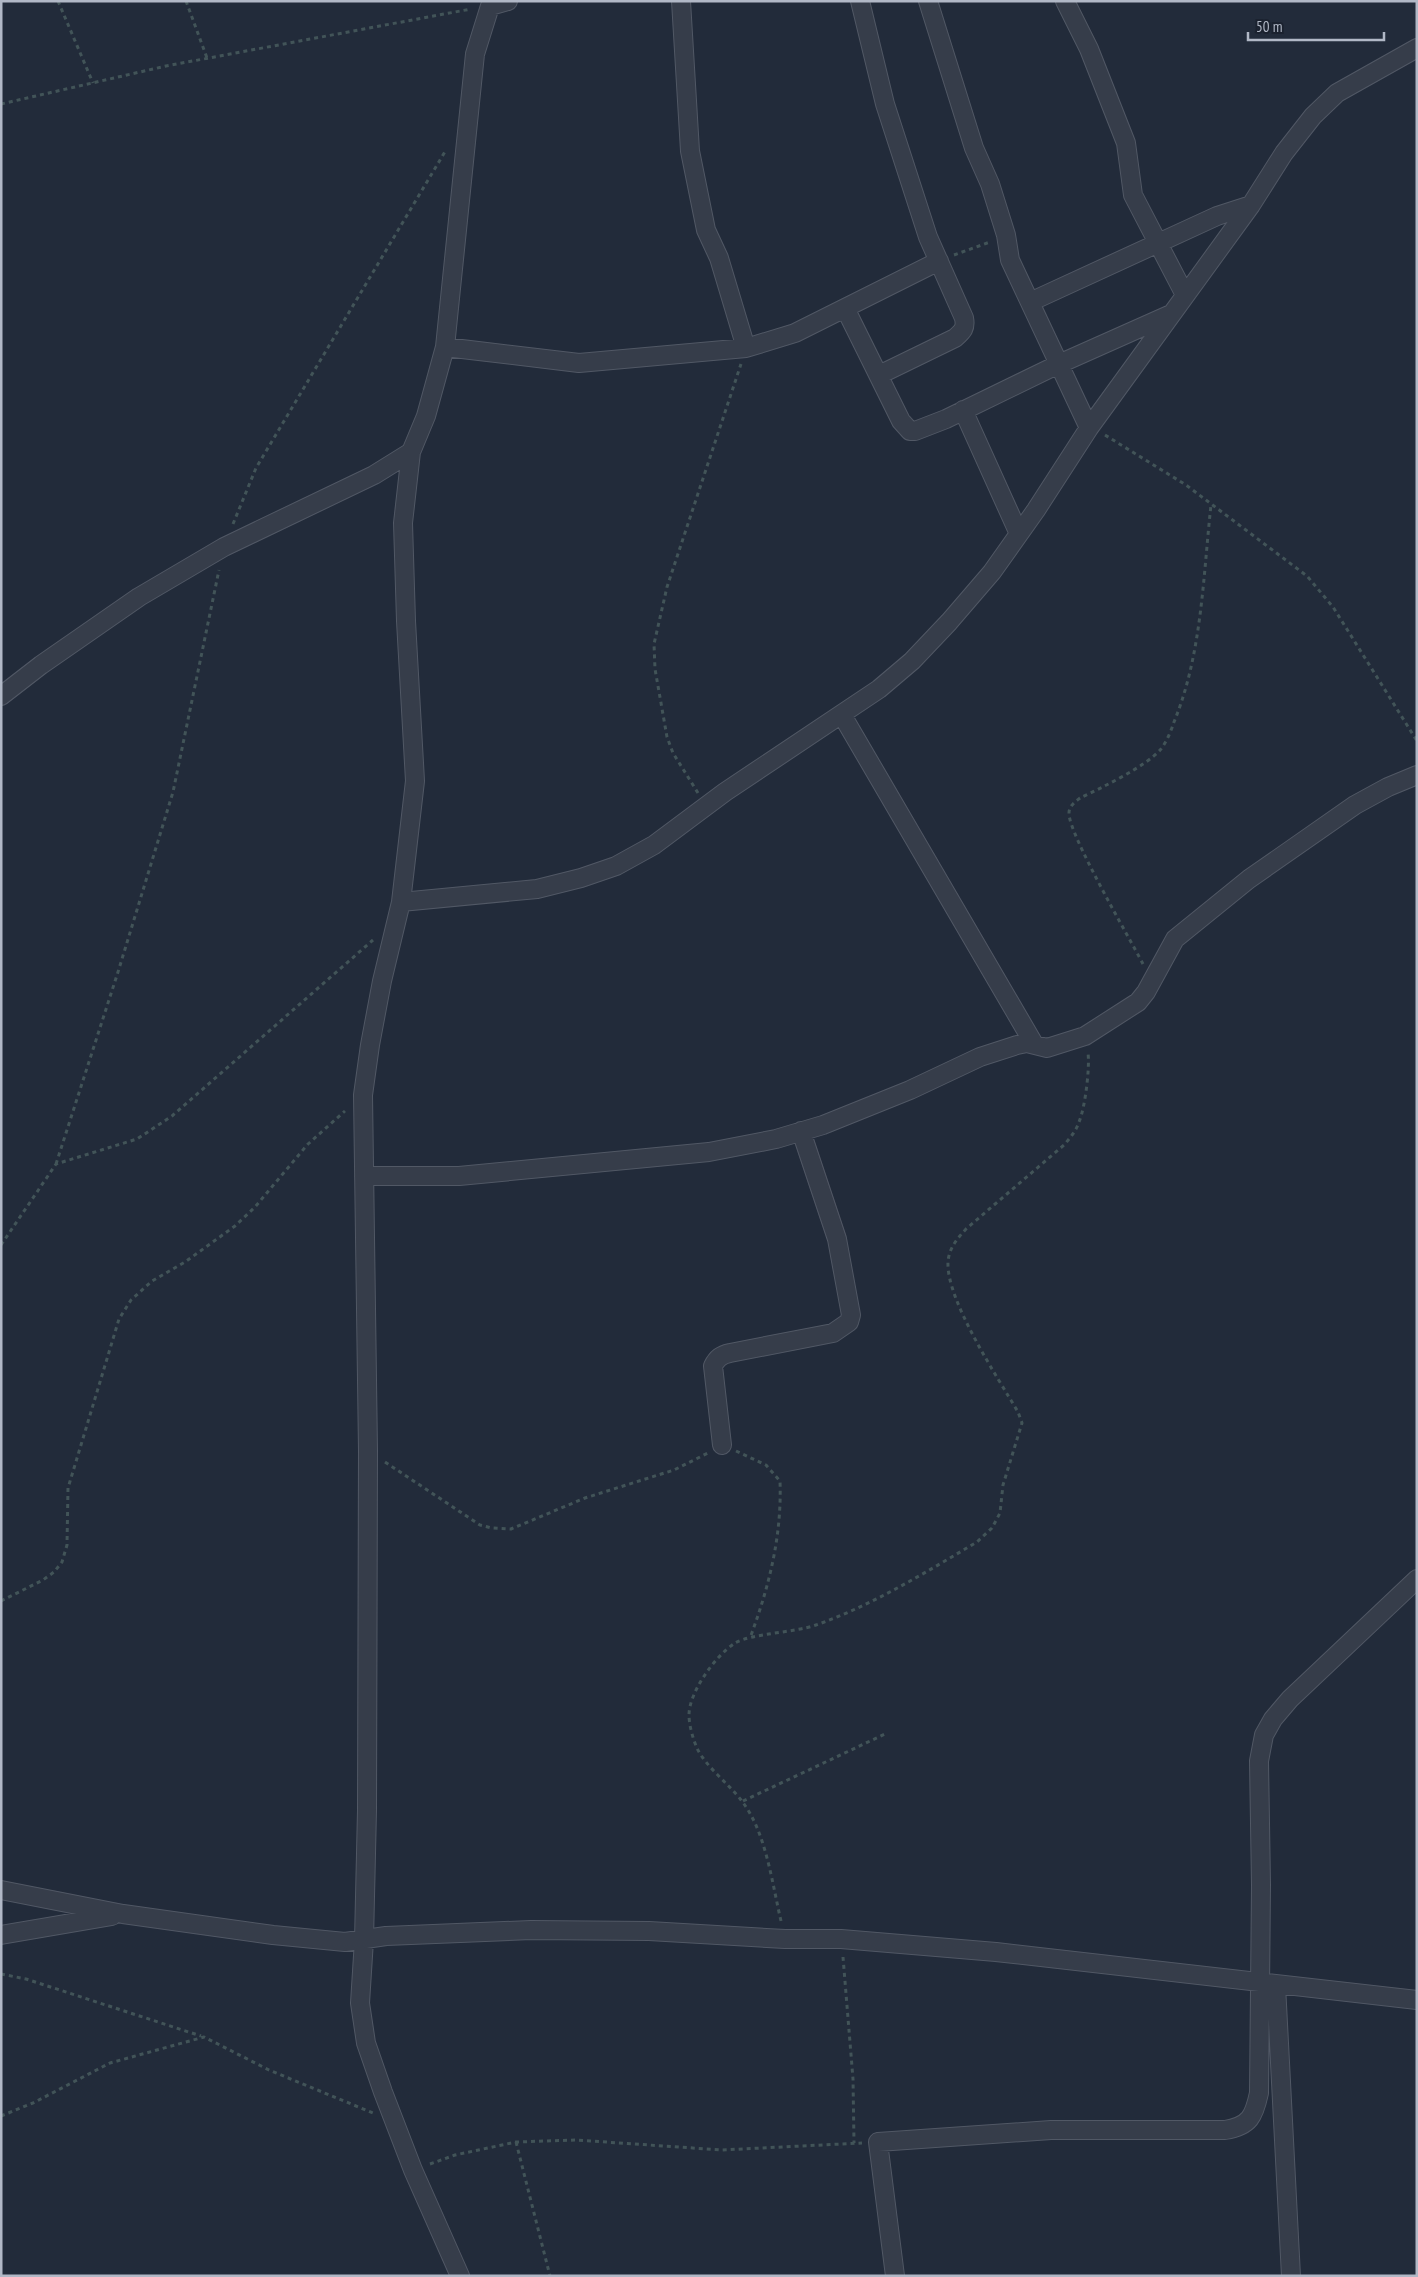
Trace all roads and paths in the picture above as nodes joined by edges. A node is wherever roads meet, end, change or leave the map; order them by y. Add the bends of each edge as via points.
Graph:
1 (58, 1) edge
2 (186, 1) edge
3 (508, 1) edge
4 (681, 1) edge
5 (860, 1) edge
6 (928, 1) edge
7 (1065, 1) edge
8 (490, 6) junction
9 (1417, 48) edge
10 (207, 58) junction
11 (93, 83) junction
12 (1, 104) edge
13 (447, 149) dead end
14 (1250, 205) junction
15 (1006, 235) junction
16 (1157, 244) junction
17 (939, 261) junction
18 (1185, 295) junction
19 (1030, 302) junction
20 (846, 308) junction
21 (1171, 314) junction
22 (445, 347) junction
23 (746, 348) junction
24 (1059, 364) junction
25 (879, 375) junction
26 (963, 410) junction
27 (1089, 428) junction
28 (411, 452) junction
29 (1211, 505) junction
30 (1019, 534) junction
31 (224, 547) junction
32 (1, 696) edge
33 (842, 715) junction
34 (1417, 741) edge
35 (1417, 775) edge
36 (707, 806) junction
37 (401, 902) junction
38 (375, 939) dead end
39 (1152, 982) junction
40 (1085, 1036) junction
41 (1034, 1044) junction
42 (363, 1095) junction
43 (801, 1131) junction
44 (56, 1164) junction
45 (364, 1176) junction
46 (1, 1245) edge
47 (722, 1445) junction
48 (368, 1451) junction
49 (1417, 1579) edge
50 (1, 1601) edge
51 (750, 1638) junction
52 (885, 1734) dead end
53 (742, 1801) junction
54 (1, 1890) edge
55 (123, 1914) junction
56 (1, 1936) edge
57 (785, 1939) junction
58 (841, 1939) junction
59 (364, 1940) junction
60 (1, 1974) edge
61 (1268, 1984) junction
62 (1417, 2000) edge
63 (204, 2037) junction
64 (1, 2116) edge
65 (394, 2122) junction
66 (516, 2142) junction
67 (878, 2142) junction
68 (854, 2143) junction
69 (413, 2170) junction
70 (460, 2276) edge
71 (550, 2276) edge
72 (895, 2276) edge
73 (1291, 2276) edge

1 - 11 path
2 - 10 path
3 - 8 street
4 - 23 street via 692,160 706,230 721,265
5 - 17 street via 885,104 928,237
6 - 15 street via 974,148 990,184
7 - 16 street via 1120,125 1133,195
8 - 10 path
8 - 22 street via 475,54
9 - 14 street via 1337,93 1313,116 1284,153
10 - 11 path
11 - 12 path
13 - 31 path via 256,468
14 - 16 street via 1217,216
14 - 18 street
15 - 17 path
15 - 19 street via 1010,260
16 - 18 street
16 - 19 street
17 - 20 street
17 - 25 street via 964,318 963,331
18 - 21 street
19 - 24 street
20 - 23 street via 795,333
20 - 25 street
21 - 24 street
21 - 27 street
22 - 23 street via 579,363
22 - 28 street via 426,416
23 - 36 path via 666,587 654,644 667,737 673,753
24 - 26 street
24 - 27 street
25 - 26 street via 901,421 910,430 916,431
26 - 30 street
27 - 29 path via 1114,439
27 - 30 street
28 - 31 street via 374,475
28 - 37 street via 404,523 415,780
29 - 34 path via 1316,585
29 - 39 path via 1199,618 1188,681 1168,738 1150,758 1080,798 1071,805 1069,812 1076,836
30 - 33 street via 950,622 912,661
31 - 32 street via 139,597 41,664
31 - 44 path via 173,792
33 - 36 street
33 - 41 street
35 - 39 street via 1355,805 1249,879 1175,939
36 - 37 street via 654,845 616,866 581,878 537,889
37 - 42 street via 382,981
38 - 44 path via 172,1116 137,1139
39 - 40 street via 1138,1002
40 - 41 street via 1047,1048
40 - 51 path via 1090,1066 1080,1121 1073,1134 966,1228 950,1253 949,1277 969,1328 1022,1423 1003,1485 1000,1513 992,1528 969,1547 859,1607 815,1626
41 - 43 street via 1017,1045 980,1057 861,1111
42 - 45 street
42 - 50 path via 308,1144 235,1226 152,1281 131,1300 119,1318 68,1488 67,1544 62,1562 43,1580
43 - 45 street via 709,1152 459,1176
43 - 47 street via 838,1239 852,1315 849,1322 833,1333 730,1353 716,1360 713,1366
44 - 46 path
45 - 48 street
47 - 48 path via 674,1470 585,1498 511,1528 480,1524
47 - 51 path via 766,1464 780,1481 770,1579
48 - 59 street
49 - 61 street via 1290,1699 1264,1735 1259,1761
51 - 53 path via 723,1653 705,1674 693,1696 689,1714 698,1750
52 - 53 path
53 - 57 path via 764,1844
54 - 55 street
55 - 56 street
55 - 59 street via 301,1938 345,1942
57 - 58 street
57 - 59 street via 649,1931 531,1930 386,1936
58 - 61 street via 996,1952
58 - 68 path via 853,2079
59 - 65 street via 360,2003 366,2043
60 - 63 path via 26,1979
61 - 62 street
61 - 67 street via 1256,2108 1249,2121 1238,2128 1051,2130
61 - 73 street
63 - 64 path via 110,2063
63 - 65 path via 269,2070
65 - 69 street
66 - 68 path via 576,2140 722,2150
66 - 69 path via 455,2155
66 - 71 path
67 - 68 path
67 - 72 street
69 - 70 street

